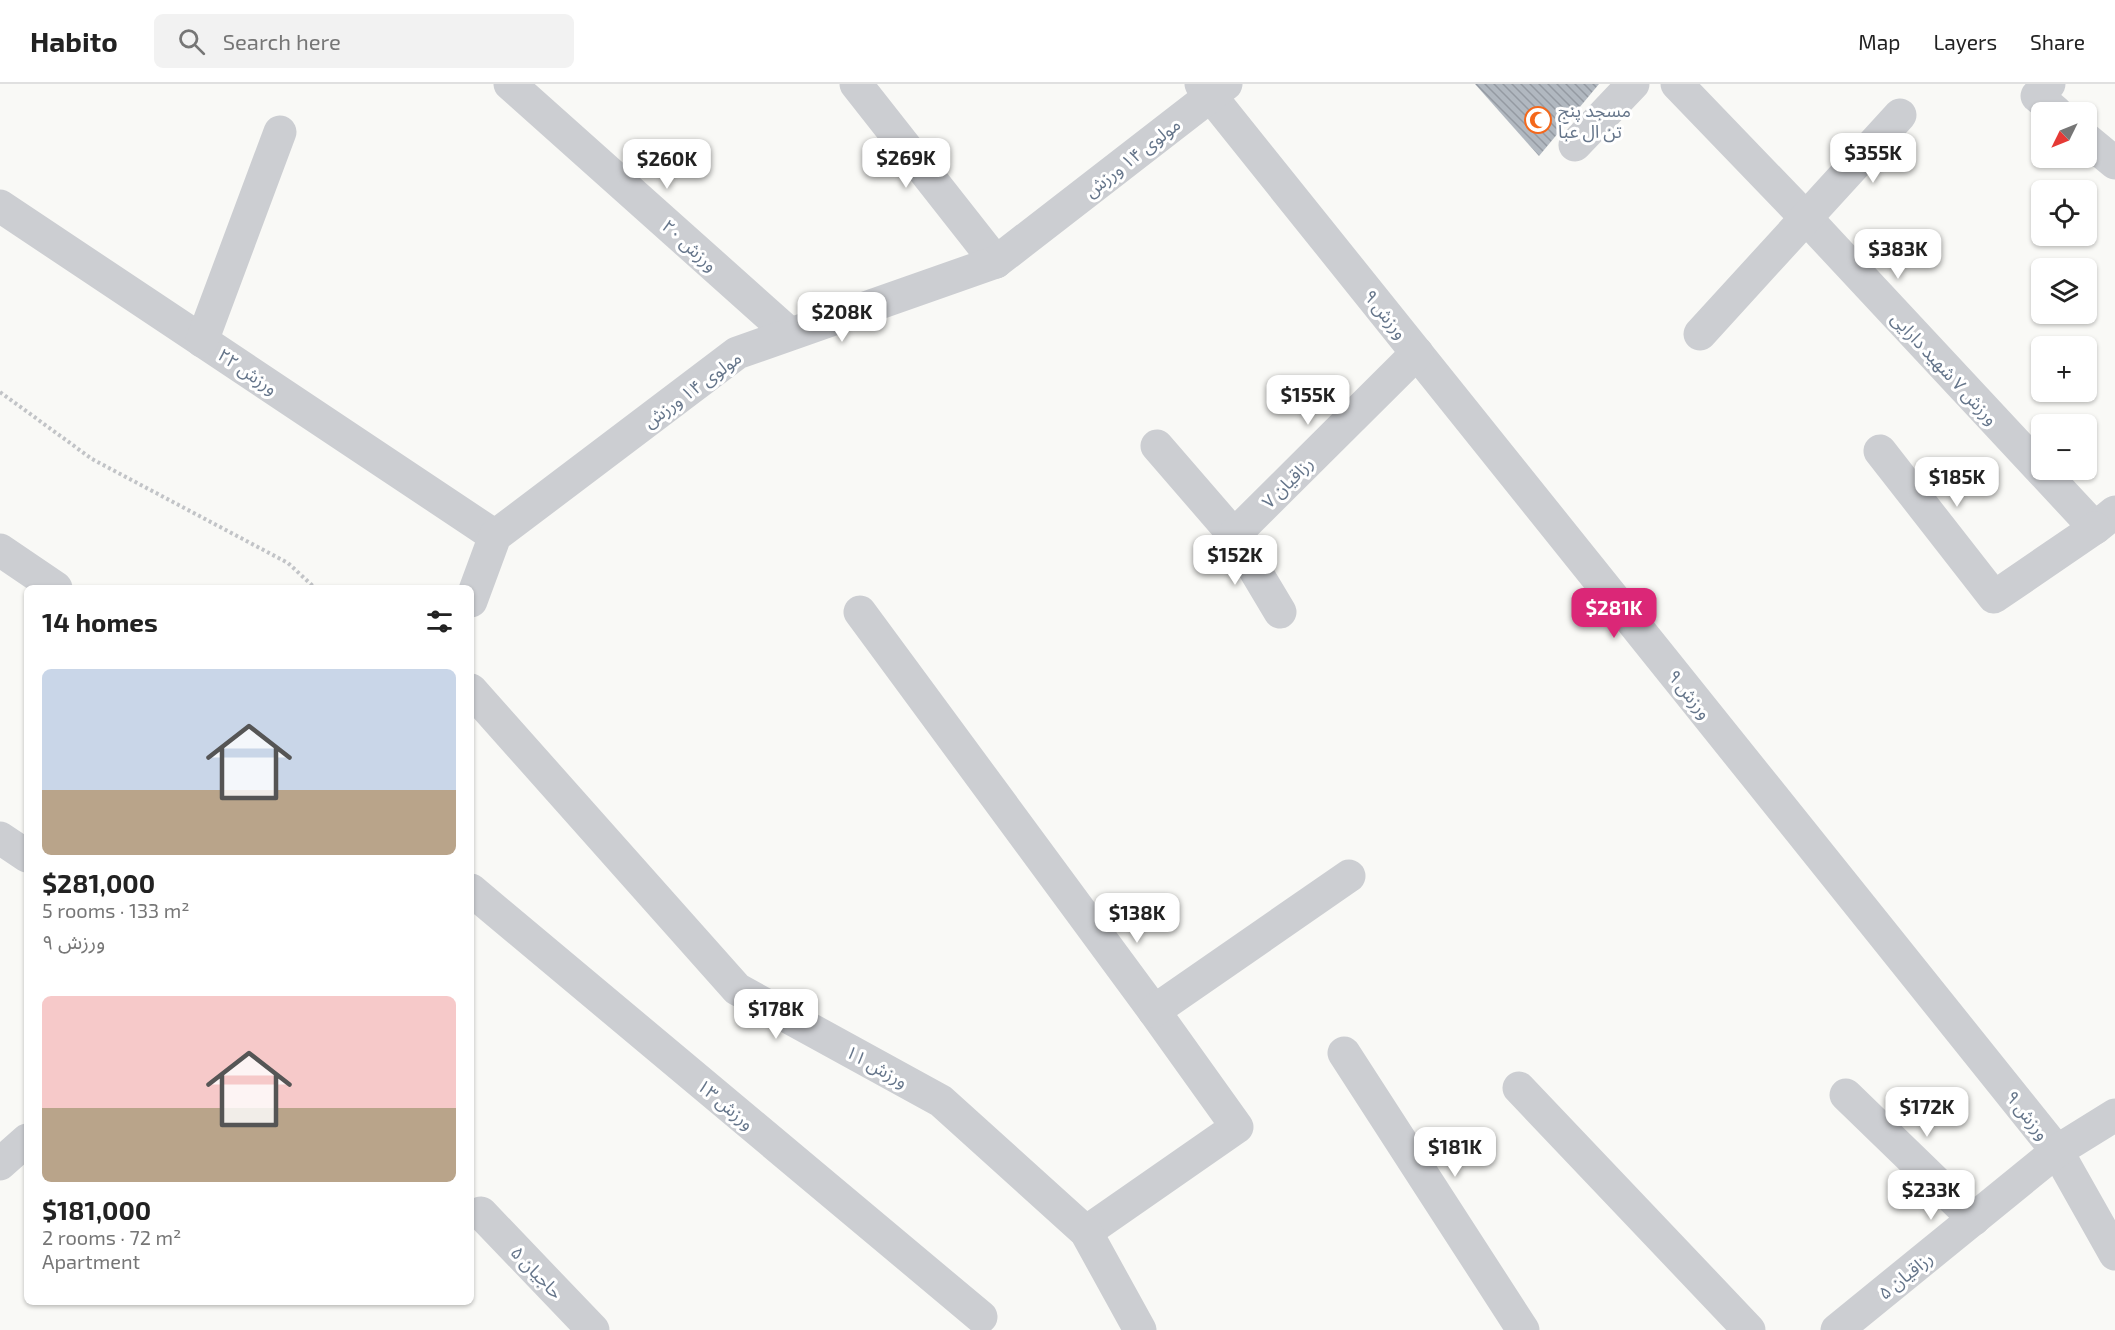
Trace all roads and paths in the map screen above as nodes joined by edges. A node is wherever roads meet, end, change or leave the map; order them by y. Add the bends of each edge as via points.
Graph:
1 (510, 84) edge
2 (856, 84) edge
3 (1634, 84) edge
4 (1677, 84) edge
5 (2049, 84) edge
6 (1212, 88) edge
7 (2044, 102) edge
8 (1900, 115) dead end
9 (280, 132) dead end
10 (1575, 145) dead end
11 (2097, 148) edge
12 (2115, 164) edge
13 (0, 206) edge
14 (1807, 219) junction
15 (996, 262) junction
16 (790, 334) junction
17 (1700, 334) dead end
18 (202, 340) junction
19 (1417, 353) junction
20 (0, 392) edge
21 (1157, 446) dead end
22 (1880, 451) dead end
23 (2105, 520) edge
24 (1234, 535) junction
25 (495, 536) junction
26 (0, 550) edge
27 (52, 585) edge
28 (312, 585) edge
29 (474, 593) edge
30 (860, 612) dead end
31 (1281, 612) dead end
32 (474, 693) edge
33 (0, 838) edge
34 (24, 854) edge
35 (1349, 876) dead end
36 (474, 893) edge
37 (1154, 1011) junction
38 (1344, 1053) dead end
39 (1519, 1088) dead end
40 (1846, 1095) dead end
41 (2115, 1115) edge
42 (2057, 1151) junction
43 (481, 1213) dead end
44 (1974, 1219) junction
45 (1086, 1232) junction
46 (2115, 1254) edge
47 (981, 1317) dead end
48 (593, 1330) edge
49 (1140, 1330) edge
50 (1523, 1330) edge
51 (1749, 1330) edge
52 (1837, 1330) edge

1 - 16 street, ورزش ۲۰
2 - 15 street
3 - 10 street
4 - 14 street, ورزش ۷ شهید دارایی
5 - 7 street via 2037,96
6 - 15 street, مولوی ۱۴ ورزش
6 - 19 street, ورزش ۹
8 - 14 street
9 - 18 street
11 - 12 street
13 - 18 street, ورزش ۲۲
14 - 17 street
14 - 23 street, ورزش ۷ شهید دارایی
15 - 16 street, مولوی ۱۴ ورزش
16 - 25 street, مولوی ۱۴ ورزش via 737,353
18 - 25 street, ورزش ۲۲
19 - 24 street, رزاقیان ۷
19 - 42 street, ورزش ۹
20 - 28 path via 92,459 288,564
21 - 24 street
22 - 23 street via 1994,597
24 - 31 street
25 - 29 street
26 - 27 street
30 - 37 street
32 - 45 street, ورزش ۱۱ via 737,989 941,1101
33 - 34 street
35 - 37 street
36 - 47 street, ورزش ۱۳
37 - 45 street via 1237,1127
38 - 50 street
39 - 51 street
40 - 44 street
41 - 42 street, رزاقیان ۵
42 - 44 street, رزاقیان ۵
42 - 46 street, ورزش ۹
43 - 48 street, حاجیان ۵
44 - 52 street, رزاقیان ۵
45 - 49 street, ورزش ۱۱

